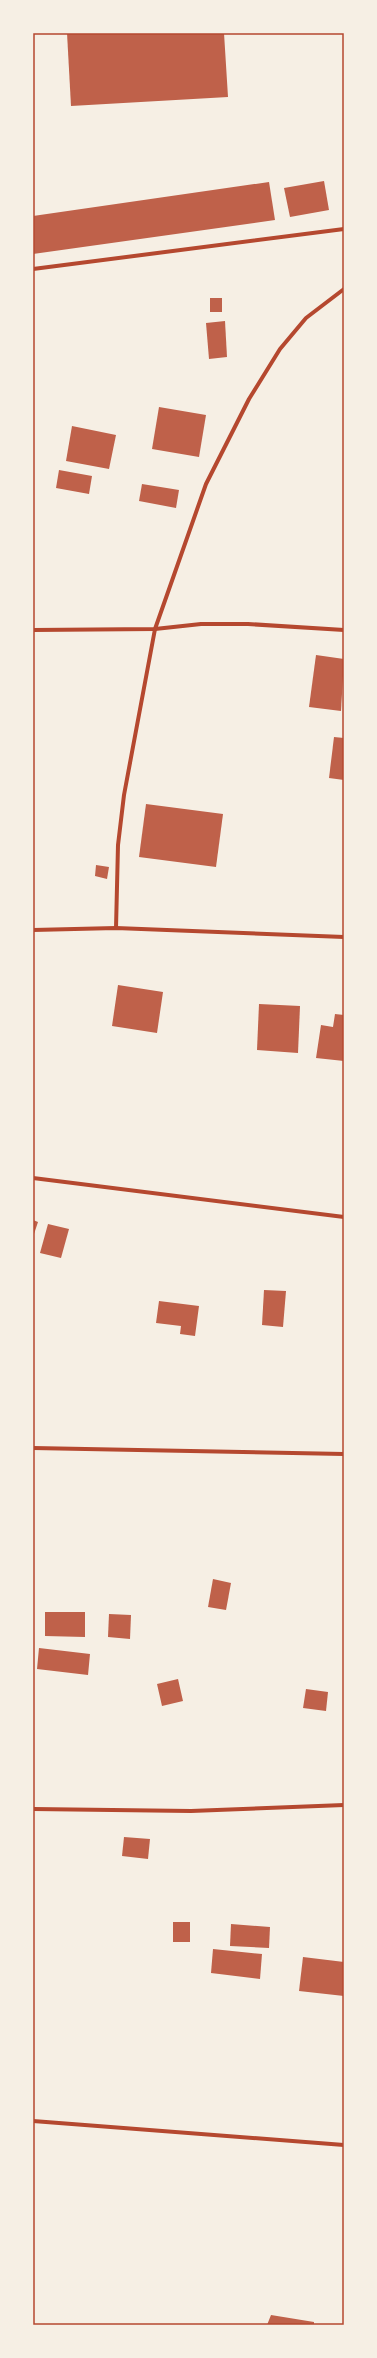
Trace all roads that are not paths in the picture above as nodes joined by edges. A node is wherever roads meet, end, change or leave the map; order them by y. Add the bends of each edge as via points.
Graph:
1 (344, 230) edge
2 (33, 269) edge
3 (344, 289) edge
4 (155, 629) junction
5 (33, 630) edge
6 (344, 630) edge
7 (116, 928) junction
8 (33, 930) edge
9 (344, 937) edge
10 (33, 1178) edge
11 (344, 1217) edge
12 (33, 1448) edge
13 (344, 1454) edge
14 (344, 1805) edge
15 (33, 1809) edge
16 (33, 2121) edge
17 (344, 2145) edge

1 - 2 street
3 - 4 street via 306,318 280,349 249,399 206,484
4 - 5 street
4 - 6 street via 201,624 248,624
4 - 7 street via 124,795 118,845
7 - 8 street
7 - 9 street
10 - 11 street
12 - 13 street
14 - 15 street via 190,1811
16 - 17 street

